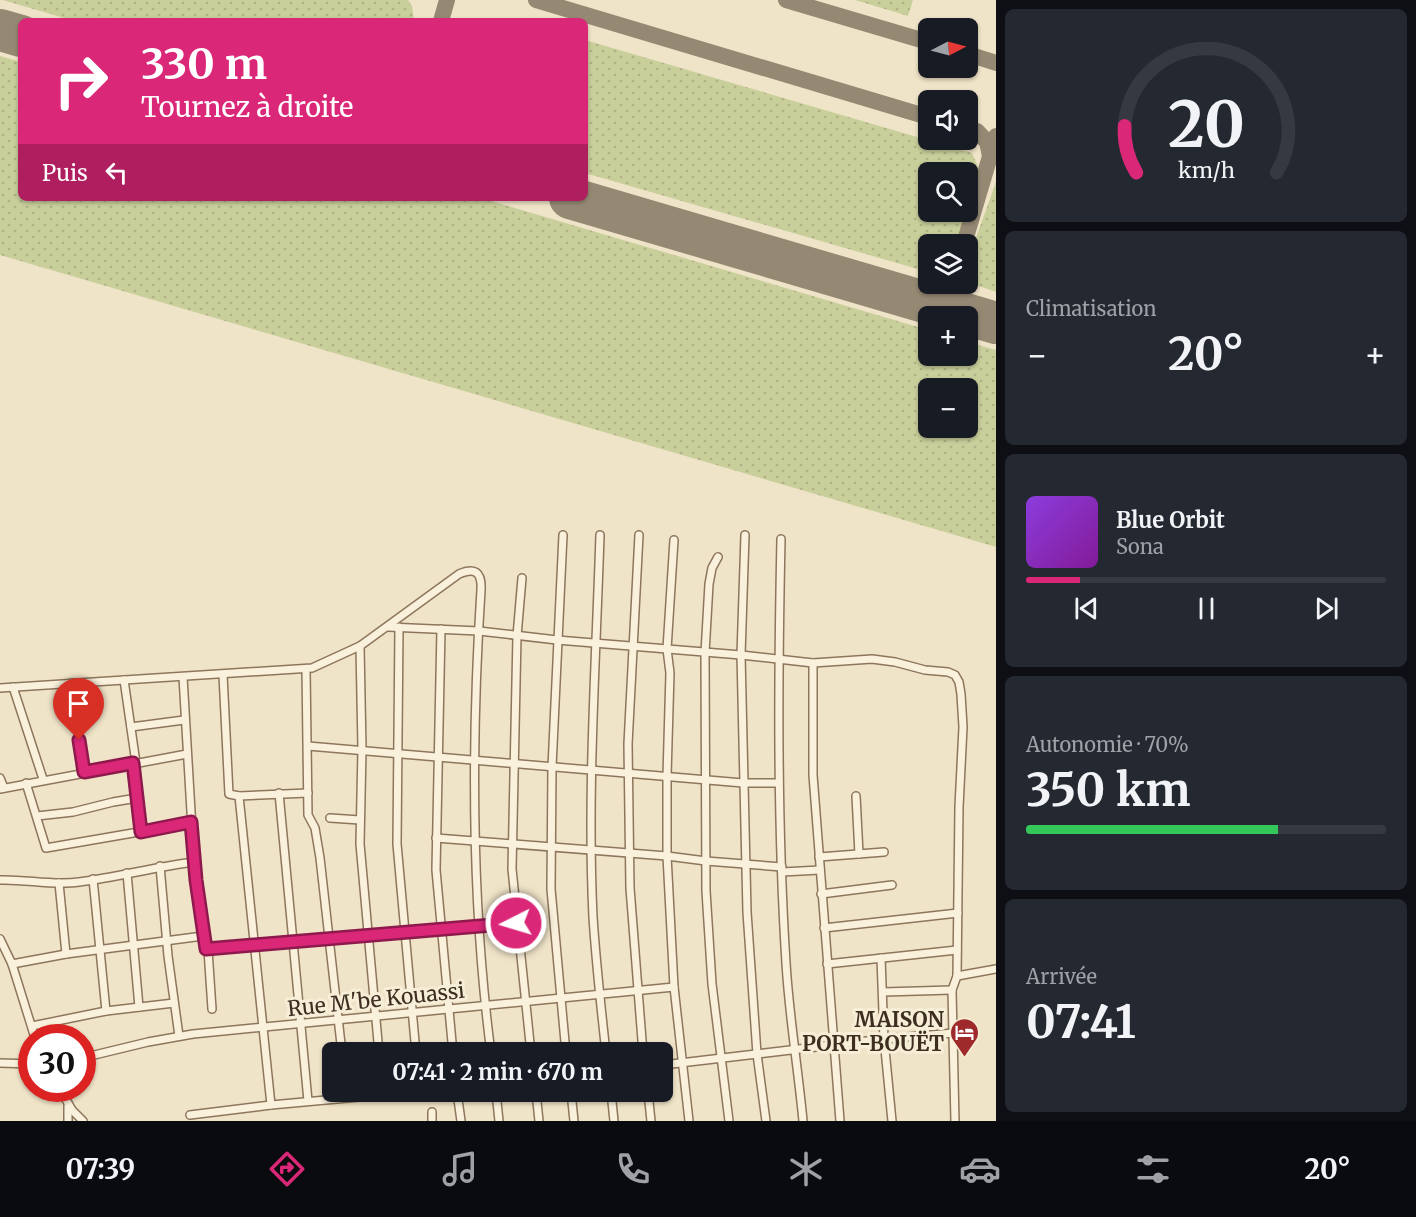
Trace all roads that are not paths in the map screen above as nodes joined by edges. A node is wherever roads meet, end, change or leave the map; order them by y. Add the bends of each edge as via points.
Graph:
1 (563, 535) dead end
2 (600, 535) dead end
3 (639, 535) dead end
4 (745, 535) dead end
5 (781, 539) dead end
6 (674, 540) dead end
7 (718, 557) dead end
8 (522, 578) dead end
9 (388, 627) junction
10 (399, 627) junction
11 (441, 629) junction
12 (479, 631) junction
13 (517, 636) junction
14 (557, 640) junction
15 (596, 644) junction
16 (360, 646) junction
17 (633, 646) junction
18 (667, 649) junction
19 (705, 653) junction
20 (741, 655) junction
21 (778, 659) junction
22 (813, 663) junction
23 (306, 670) junction
24 (223, 675) junction
25 (183, 677) junction
26 (124, 680) junction
27 (72, 683) junction
28 (13, 687) junction
29 (0, 688) edge
30 (184, 720) junction
31 (131, 726) junction
32 (308, 746) junction
33 (362, 749) junction
34 (399, 753) junction
35 (187, 754) junction
36 (437, 757) junction
37 (476, 759) junction
38 (515, 762) junction
39 (134, 763) junction
40 (552, 767) junction
41 (591, 770) junction
42 (84, 772) junction
43 (629, 774) junction
44 (667, 776) junction
45 (0, 778) edge
46 (43, 779) junction
47 (705, 779) junction
48 (26, 783) junction
49 (743, 783) junction
50 (779, 783) junction
51 (2, 788) edge
52 (279, 793) junction
53 (308, 793) junction
54 (239, 796) junction
55 (856, 796) dead end
56 (137, 798) junction
57 (37, 816) junction
58 (330, 818) dead end
59 (360, 820) junction
60 (191, 822) junction
61 (141, 832) junction
62 (436, 837) junction
63 (475, 842) junction
64 (512, 844) junction
65 (551, 848) junction
66 (592, 851) junction
67 (884, 852) dead end
68 (630, 854) junction
69 (858, 854) junction
70 (668, 856) junction
71 (819, 857) junction
72 (706, 861) junction
73 (194, 862) junction
74 (746, 864) junction
75 (160, 866) junction
76 (782, 869) junction
77 (820, 870) junction
78 (127, 873) junction
79 (93, 879) junction
80 (0, 880) edge
81 (59, 883) junction
82 (892, 885) dead end
83 (821, 894) junction
84 (958, 913) junction
85 (516, 923) junction
86 (478, 926) junction
87 (824, 927) junction
88 (441, 928) junction
89 (405, 932) junction
90 (368, 934) junction
91 (203, 936) junction
92 (0, 939) edge
93 (167, 939) junction
94 (329, 939) junction
95 (293, 942) junction
96 (134, 944) junction
97 (256, 946) junction
98 (98, 950) junction
99 (208, 950) junction
100 (957, 950) junction
101 (66, 954) junction
102 (881, 958) junction
103 (12, 964) junction
104 (827, 964) junction
105 (996, 969) edge
106 (957, 976) junction
107 (674, 987) junction
108 (952, 990) junction
109 (638, 991) junction
110 (883, 992) junction
111 (599, 994) junction
112 (561, 997) junction
113 (524, 1001) junction
114 (174, 1003) junction
115 (484, 1005) junction
116 (139, 1007) junction
117 (448, 1009) junction
118 (212, 1010) dead end
119 (106, 1011) junction
120 (412, 1013) junction
121 (374, 1016) junction
122 (338, 1019) junction
123 (31, 1024) edge
124 (42, 1024) edge
125 (301, 1024) junction
126 (263, 1028) junction
127 (954, 1033) junction
128 (179, 1036) junction
129 (884, 1039) junction
130 (341, 1042) edge
131 (378, 1042) edge
132 (415, 1042) edge
133 (452, 1042) edge
134 (489, 1042) edge
135 (530, 1042) edge
136 (565, 1042) edge
137 (605, 1042) edge
138 (643, 1042) edge
139 (834, 1045) junction
140 (796, 1049) junction
141 (757, 1054) junction
142 (96, 1055) edge
143 (720, 1059) junction
144 (0, 1063) edge
145 (18, 1064) edge
146 (673, 1064) edge
147 (682, 1064) junction
148 (322, 1099) edge
149 (308, 1101) junction
150 (458, 1102) edge
151 (497, 1102) edge
152 (537, 1102) edge
153 (572, 1102) edge
154 (612, 1102) edge
155 (649, 1102) edge
156 (68, 1103) joint
157 (271, 1105) junction
158 (432, 1112) dead end
159 (190, 1115) dead end
160 (68, 1121) edge
161 (83, 1121) edge
162 (432, 1121) edge
163 (460, 1121) edge
164 (499, 1121) edge
165 (539, 1121) edge
166 (574, 1121) edge
167 (614, 1121) edge
168 (651, 1121) edge
169 (689, 1121) edge
170 (729, 1121) edge
171 (766, 1121) edge
172 (803, 1121) edge
173 (840, 1121) edge
174 (891, 1121) edge
175 (956, 1121) edge

1 - 14 street
2 - 15 street
3 - 17 street
4 - 20 street
5 - 21 street
6 - 18 street
7 - 19 street via 709,584
8 - 13 street
9 - 10 street
9 - 12 street via 459,574 471,570 477,571 482,582
9 - 16 street
10 - 11 street
10 - 34 street
11 - 12 street
11 - 36 street
12 - 13 street
12 - 37 street
13 - 14 street
13 - 38 street
14 - 15 street
14 - 40 street
15 - 17 street
15 - 41 street
16 - 23 street
16 - 33 street
17 - 18 street
17 - 43 street
18 - 19 street
18 - 44 street
19 - 20 street
19 - 47 street
20 - 21 street
20 - 49 street
21 - 22 street
21 - 50 street
22 - 71 street via 813,775
22 - 84 street via 872,659 955,675 961,694 963,727
23 - 24 street
23 - 32 street
24 - 25 street
24 - 54 street via 228,791
25 - 26 street
25 - 30 street
26 - 27 street
26 - 31 street
27 - 28 street
27 - 42 street
28 - 29 street
28 - 46 street
30 - 31 street
30 - 35 street
31 - 39 street
32 - 33 street
32 - 53 street
33 - 34 street
33 - 59 street
34 - 36 street
34 - 89 street via 397,844
35 - 39 street
35 - 60 street
36 - 37 street
36 - 62 street
37 - 38 street
37 - 63 street
38 - 40 street
38 - 64 street
39 - 42 street
39 - 56 street
40 - 41 street
40 - 65 street
41 - 43 street
41 - 66 street
42 - 46 street
43 - 44 street
43 - 68 street
44 - 47 street
44 - 70 street
45 - 51 street
46 - 48 street
47 - 49 street
47 - 72 street
48 - 51 street
48 - 57 street
49 - 50 street
49 - 74 street
50 - 76 street
52 - 53 street
52 - 54 street
52 - 95 street
53 - 94 street
54 - 97 street
55 - 69 street
56 - 57 street
56 - 61 street
57 - 61 street via 44,844 50,849
58 - 59 street
59 - 90 street
60 - 61 street
60 - 73 street
62 - 63 street
62 - 88 street
63 - 64 street
63 - 86 street
64 - 65 street
64 - 85 street
65 - 66 street
65 - 112 street
66 - 68 street
66 - 111 street
67 - 69 street
68 - 70 street
68 - 109 street
69 - 71 street
70 - 72 street
70 - 107 street
71 - 77 street
72 - 74 street
72 - 143 street via 707,925
73 - 75 street
73 - 91 street
74 - 76 street
74 - 141 street
75 - 78 street
75 - 93 street
76 - 77 street
76 - 140 street via 786,962
77 - 83 street
78 - 79 street
78 - 96 street
79 - 81 street
79 - 98 street
80 - 81 street
81 - 101 street
82 - 83 street
83 - 87 street
84 - 87 street
84 - 100 street
85 - 86 street
85 - 113 street
86 - 88 street
86 - 115 street
87 - 104 street
88 - 89 street
88 - 117 street
89 - 90 street
89 - 120 street
90 - 94 street
90 - 121 street
91 - 93 street
91 - 99 street
92 - 103 street
93 - 96 street
93 - 114 street
94 - 95 street
94 - 122 street
95 - 97 street
95 - 125 street
96 - 98 street
96 - 116 street
97 - 99 street
97 - 126 street
98 - 101 street
98 - 119 street
99 - 118 street
100 - 102 street
100 - 106 street
101 - 103 street
102 - 104 street
102 - 110 street
103 - 123 street
104 - 139 street
105 - 106 street
106 - 108 street
107 - 109 street, Rue M'be Kouassi
107 - 147 street
108 - 110 street
108 - 127 street
109 - 111 street, Rue M'be Kouassi
109 - 138 street
110 - 129 street
111 - 112 street, Rue M'be Kouassi
111 - 137 street
112 - 113 street, Rue M'be Kouassi
112 - 136 street
113 - 115 street, Rue M'be Kouassi
113 - 135 street
114 - 116 street
114 - 128 street
115 - 117 street, Rue M'be Kouassi
115 - 134 street
116 - 119 street
117 - 120 street, Rue M'be Kouassi
117 - 133 street
119 - 124 street
120 - 121 street, Rue M'be Kouassi
120 - 132 street
121 - 122 street, Rue M'be Kouassi
121 - 131 street
122 - 125 street, Rue M'be Kouassi
122 - 130 street
125 - 126 street, Rue M'be Kouassi
125 - 149 street
126 - 128 street, Rue M'be Kouassi
126 - 157 street
127 - 129 street
127 - 175 street
128 - 142 street, Rue M'be Kouassi
129 - 139 street
129 - 174 street
139 - 140 street
139 - 173 street
140 - 141 street
140 - 172 street
141 - 143 street
141 - 171 street
143 - 147 street
143 - 170 street
144 - 145 street
146 - 147 street
147 - 169 street
148 - 149 street
149 - 157 street
150 - 163 street
151 - 164 street
152 - 165 street
153 - 166 street
154 - 167 street
155 - 168 street
156 - 160 street
156 - 161 street
157 - 159 street
158 - 162 street

